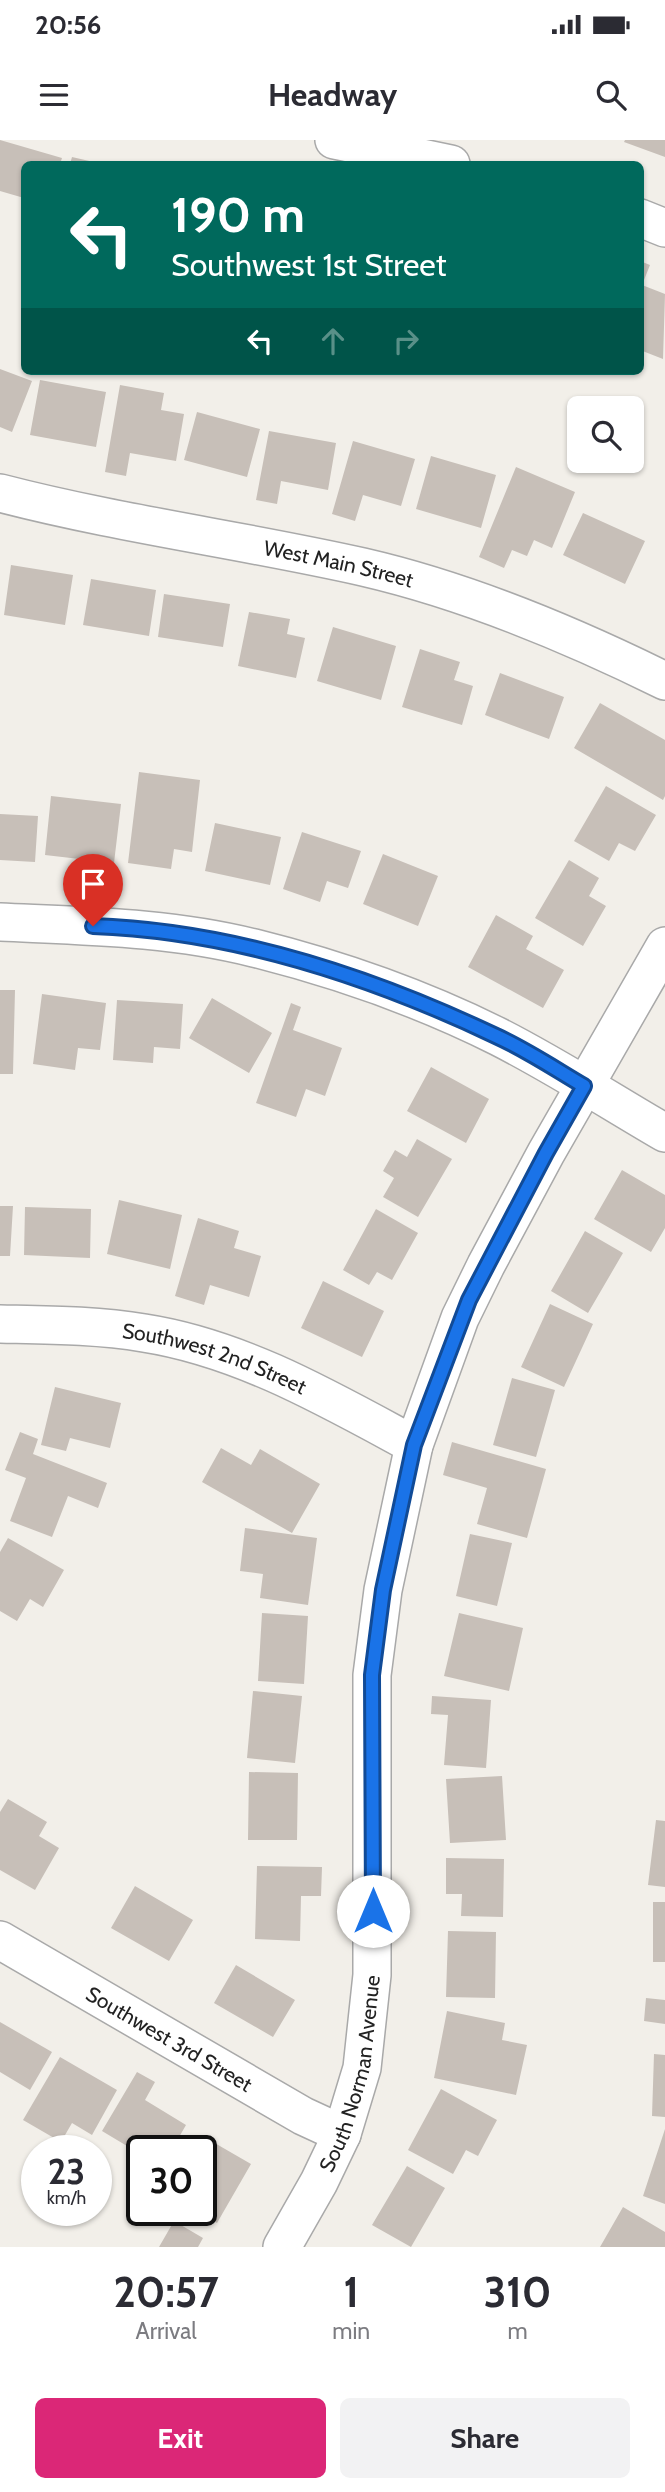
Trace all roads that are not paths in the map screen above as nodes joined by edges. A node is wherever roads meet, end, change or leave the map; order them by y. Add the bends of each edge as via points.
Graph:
1 (334, 140) edge
2 (436, 161) edge
3 (644, 220) edge
4 (665, 228) edge
5 (0, 493) edge
6 (665, 681) edge
7 (0, 922) edge
8 (665, 946) edge
9 (584, 1086) junction
10 (665, 1133) edge
11 (0, 1324) edge
12 (414, 1445) junction
13 (0, 1940) edge
14 (342, 2134) junction
15 (282, 2247) edge

1 - 2 street
3 - 4 street
5 - 6 street, West Main Street via 366,568 563,634
7 - 9 street via 186,935 345,973 499,1037
8 - 9 street, South Norman Avenue
9 - 10 street
9 - 12 street, South Norman Avenue via 460,1318
11 - 12 street, Southwest 2nd Street via 145,1333 197,1345 303,1385
12 - 14 street, South Norman Avenue via 383,1590 372,1675 372,1975 362,2068
13 - 14 street, Southwest 3rd Street via 303,2116
14 - 15 street, South Norman Avenue

